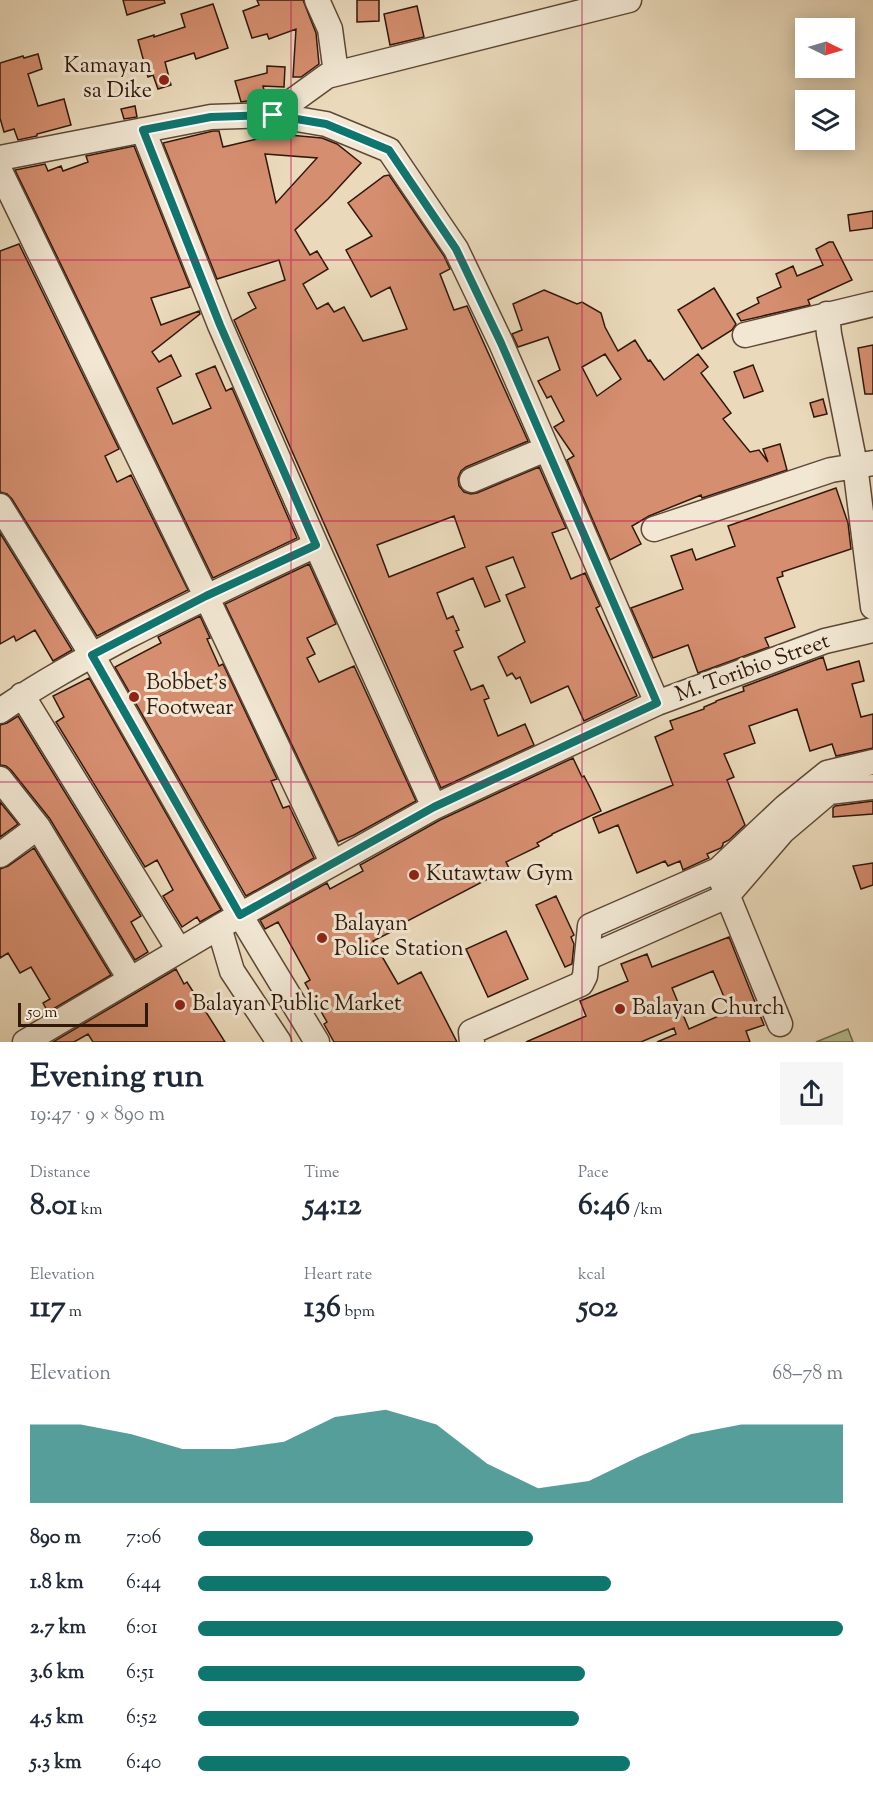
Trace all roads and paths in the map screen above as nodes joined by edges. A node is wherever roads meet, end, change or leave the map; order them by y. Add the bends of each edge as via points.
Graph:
1 (316, 0) edge
2 (629, 0) edge
3 (588, 5) edge
4 (336, 73) junction
5 (273, 115) junction
6 (143, 130) junction
7 (0, 158) edge
8 (0, 171) edge
9 (873, 304) edge
10 (827, 314) junction
11 (745, 335) dead end
12 (546, 449) junction
13 (864, 464) edge
14 (472, 480) dead end
15 (0, 506) edge
16 (654, 529) dead end
17 (316, 545) junction
18 (206, 596) junction
19 (873, 607) edge
20 (873, 630) edge
21 (92, 655) junction
22 (22, 695) junction
23 (657, 703) junction
24 (0, 711) edge
25 (873, 762) edge
26 (0, 778) edge
27 (873, 787) edge
28 (434, 807) junction
29 (38, 827) junction
30 (0, 855) edge
31 (332, 862) junction
32 (718, 870) junction
33 (730, 903) junction
34 (240, 915) junction
35 (219, 927) junction
36 (179, 951) junction
37 (586, 967) junction
38 (130, 979) junction
39 (780, 1024) dead end
40 (25, 1042) edge
41 (279, 1042) edge
42 (317, 1042) edge
43 (472, 1042) edge

1 - 4 street via 330,29
2 - 3 street
3 - 4 street
4 - 5 street
5 - 6 street via 211,117
5 - 12 street via 326,124 389,150 456,249
6 - 7 street
6 - 17 street via 220,325
8 - 18 street
9 - 10 street
10 - 11 street
10 - 13 street
12 - 14 street
12 - 23 street
13 - 16 street via 831,470
13 - 19 street
15 - 21 street
17 - 18 street
17 - 28 street
18 - 21 street
18 - 31 street
20 - 23 street, M. Toribio Street via 825,641
21 - 22 street
21 - 34 street
22 - 24 street
22 - 36 street
23 - 28 street, M. Toribio Street
25 - 32 street via 827,773
26 - 29 street
27 - 33 street via 830,792 783,831
28 - 31 street, M. Toribio Street
29 - 30 street
29 - 38 street
31 - 34 street, M. Toribio Street
32 - 33 street
32 - 37 street via 590,926
33 - 37 street
33 - 39 street
34 - 35 street, M. Toribio Street
34 - 42 street
35 - 36 street, M. Toribio Street
35 - 41 street via 232,971
36 - 38 street, M. Toribio Street
37 - 43 street via 581,984 471,1032
38 - 40 street, M. Toribio Street

